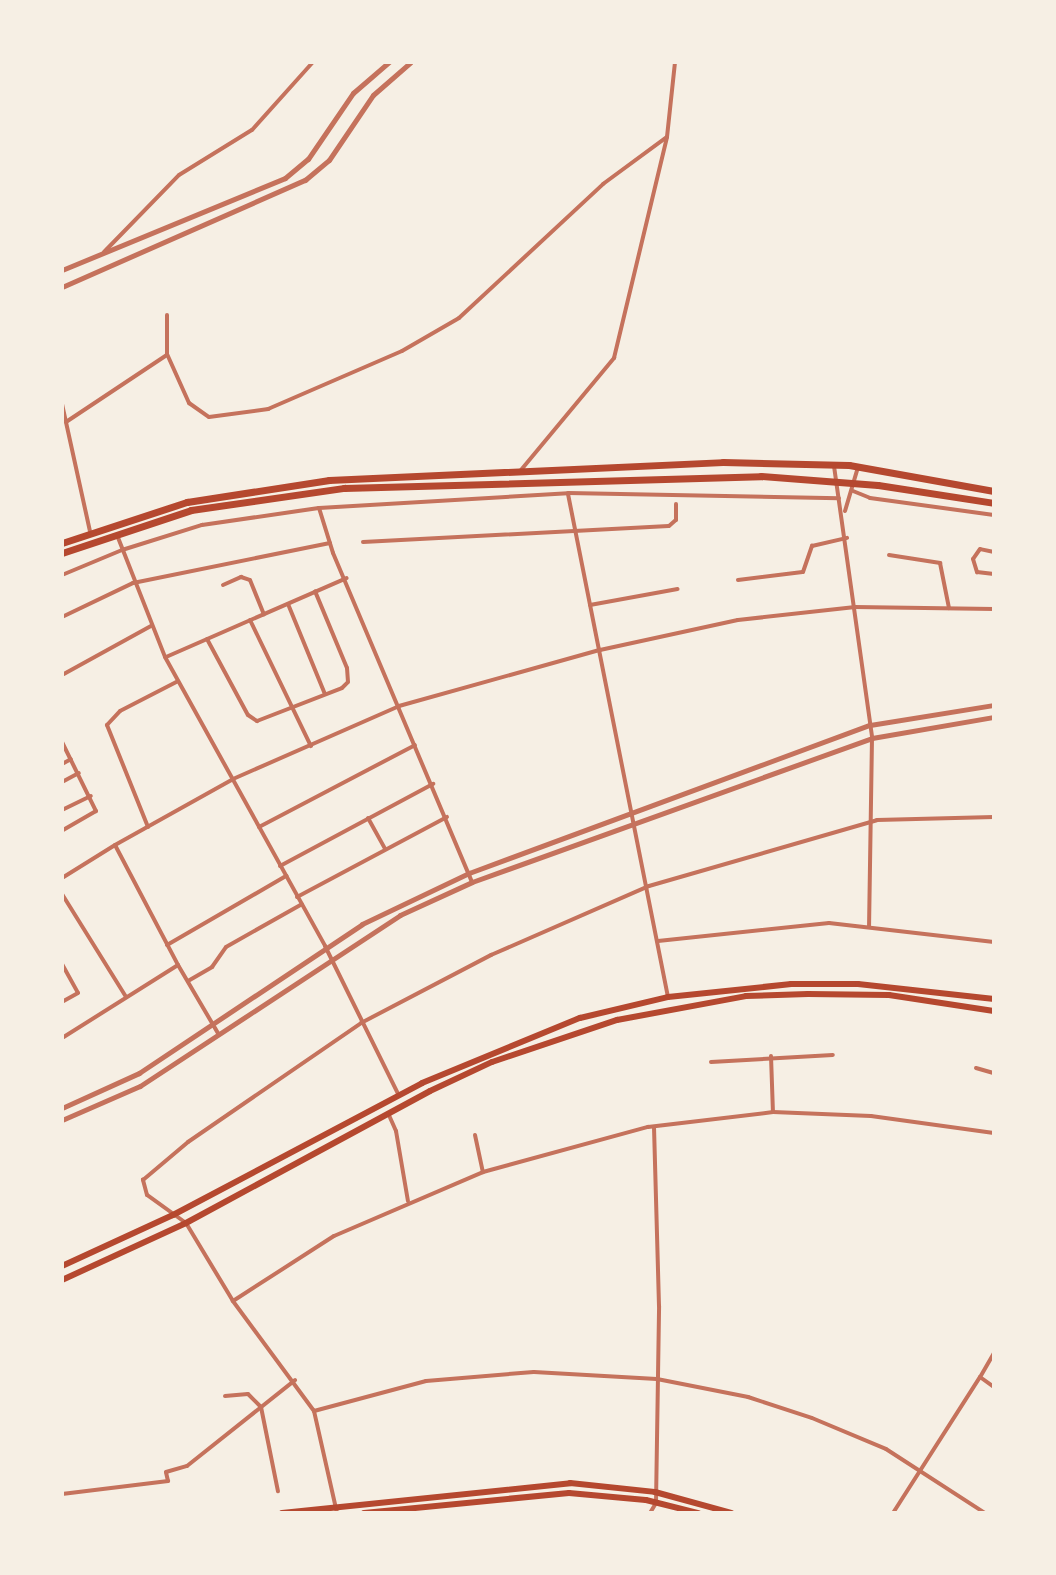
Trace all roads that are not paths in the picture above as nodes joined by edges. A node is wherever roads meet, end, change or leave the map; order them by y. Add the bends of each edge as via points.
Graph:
1 (313, 62) edge
2 (389, 62) edge
3 (411, 62) edge
4 (675, 62) edge
5 (667, 137) junction
6 (103, 254) junction
7 (62, 270) edge
8 (62, 287) edge
9 (167, 315) dead end
10 (167, 354) junction
11 (62, 404) edge
12 (66, 422) junction
13 (834, 465) junction
14 (858, 467) junction
15 (521, 471) junction
16 (833, 483) junction
17 (855, 488) junction
18 (994, 491) edge
19 (568, 493) junction
20 (839, 498) junction
21 (994, 503) edge
22 (676, 504) dead end
23 (319, 508) junction
24 (844, 514) junction
25 (994, 515) edge
26 (90, 531) junction
27 (117, 532) junction
28 (574, 533) junction
29 (847, 538) junction
30 (363, 542) dead end
31 (62, 543) edge
32 (330, 543) junction
33 (122, 550) junction
34 (994, 552) edge
35 (62, 553) edge
36 (889, 555) dead end
37 (994, 574) edge
38 (62, 575) edge
39 (347, 578) junction
40 (738, 580) dead end
41 (133, 583) junction
42 (223, 585) dead end
43 (678, 589) dead end
44 (315, 591) junction
45 (288, 604) junction
46 (590, 605) junction
47 (855, 607) junction
48 (949, 608) junction
49 (994, 609) edge
50 (264, 614) junction
51 (62, 617) edge
52 (250, 620) junction
53 (151, 626) junction
54 (207, 639) junction
55 (600, 650) junction
56 (165, 657) junction
57 (62, 675) edge
58 (178, 681) junction
59 (326, 694) junction
60 (994, 705) edge
61 (399, 706) junction
62 (292, 707) junction
63 (994, 717) edge
64 (870, 725) junction
65 (872, 738) junction
66 (62, 742) edge
67 (415, 745) junction
68 (311, 746) junction
69 (71, 759) junction
70 (62, 764) edge
71 (79, 773) junction
72 (233, 779) junction
73 (62, 782) edge
74 (433, 784) junction
75 (91, 796) junction
76 (62, 810) edge
77 (633, 810) junction
78 (447, 817) junction
79 (994, 817) edge
80 (368, 818) junction
81 (635, 820) junction
82 (871, 822) junction
83 (148, 827) junction
84 (259, 827) junction
85 (62, 831) edge
86 (115, 845) junction
87 (385, 849) junction
88 (280, 866) junction
89 (469, 873) junction
90 (286, 876) junction
91 (62, 878) edge
92 (472, 882) junction
93 (649, 886) junction
94 (62, 894) edge
95 (297, 897) junction
96 (302, 904) junction
97 (869, 927) junction
98 (658, 941) junction
99 (994, 942) edge
100 (167, 945) junction
101 (325, 946) junction
102 (332, 960) junction
103 (62, 964) edge
104 (178, 965) junction
105 (69, 977) junction
106 (62, 980) edge
107 (188, 981) junction
108 (126, 997) junction
109 (668, 997) junction
110 (994, 999) edge
111 (62, 1002) edge
112 (994, 1011) edge
113 (361, 1023) junction
114 (214, 1026) junction
115 (219, 1035) junction
116 (62, 1038) edge
117 (833, 1055) dead end
118 (771, 1056) junction
119 (475, 1058) junction
120 (711, 1062) dead end
121 (480, 1068) junction
122 (976, 1068) dead end
123 (994, 1073) edge
124 (398, 1095) junction
125 (62, 1108) edge
126 (773, 1112) junction
127 (388, 1113) junction
128 (62, 1120) edge
129 (654, 1127) junction
130 (994, 1133) edge
131 (475, 1135) dead end
132 (483, 1172) junction
133 (408, 1201) junction
134 (173, 1215) junction
135 (186, 1223) junction
136 (62, 1266) edge
137 (62, 1280) edge
138 (233, 1301) junction
139 (994, 1353) edge
140 (980, 1377) junction
141 (657, 1379) junction
142 (295, 1380) junction
143 (994, 1387) edge
144 (225, 1396) dead end
145 (261, 1407) junction
146 (314, 1411) junction
147 (919, 1474) junction
148 (278, 1491) dead end
149 (655, 1492) junction
150 (62, 1494) edge
151 (656, 1503) junction
152 (337, 1510) edge
153 (282, 1513) edge
154 (364, 1513) edge
155 (650, 1513) edge
156 (698, 1513) edge
157 (731, 1513) edge
158 (893, 1513) edge
159 (985, 1513) edge

1 - 6 street via 252,130 179,175
2 - 6 street via 353,93 308,159 285,178
3 - 8 street via 373,95 329,160 305,180
4 - 5 street
5 - 10 street via 603,184 459,318 331,384 268,409 209,417 189,403
5 - 15 street via 614,358
6 - 7 street
9 - 10 street
10 - 12 street
11 - 12 street
12 - 26 street
13 - 14 highway
13 - 15 highway via 682,463
13 - 16 street
14 - 17 street
14 - 18 highway
15 - 26 highway via 279,485 187,502
16 - 17 highway
16 - 20 street
16 - 27 highway via 680,476 344,488 230,501
17 - 21 highway
17 - 24 street
17 - 25 street via 870,498
19 - 20 street
19 - 23 street
19 - 28 street
20 - 24 street
22 - 28 street via 676,520 669,526
23 - 32 street
23 - 33 street via 202,525
24 - 29 street
26 - 31 highway
27 - 33 street
27 - 35 highway
28 - 30 street
28 - 46 street
29 - 40 street via 812,546 803,572
29 - 47 street
32 - 39 street
32 - 41 street
33 - 38 street
33 - 41 street
34 - 37 street via 980,549 973,559 977,572
36 - 48 street via 940,563
39 - 44 street
39 - 61 street
41 - 51 street
41 - 53 street
42 - 50 street via 241,577 250,580
43 - 46 street
44 - 45 street
44 - 59 street via 349,677 346,685
45 - 50 street
45 - 59 street
46 - 55 street
47 - 48 street
47 - 55 street via 738,620
47 - 64 street
48 - 49 street
50 - 52 street
52 - 54 street
52 - 62 street
53 - 56 street
53 - 57 street
54 - 56 street
54 - 62 street via 252,719 261,722
55 - 61 street
55 - 77 street
56 - 58 street
58 - 72 street
58 - 83 street via 120,711 107,725
59 - 62 street
60 - 64 street
61 - 67 street
61 - 68 street
62 - 68 street
63 - 65 street
64 - 65 street
64 - 77 street
65 - 81 street
65 - 82 street
66 - 69 street
67 - 74 street
67 - 84 street
68 - 72 street
69 - 70 street
69 - 71 street
71 - 73 street
71 - 75 street
72 - 83 street
72 - 84 street
74 - 78 street
74 - 80 street
75 - 76 street
75 - 85 street via 95,813
77 - 81 street
77 - 89 street
78 - 87 street
78 - 89 street
79 - 82 street
80 - 87 street
80 - 88 street
81 - 92 street
81 - 93 street
82 - 93 street
82 - 97 street
83 - 86 street
84 - 88 street
86 - 91 street
86 - 100 street
87 - 95 street
88 - 90 street
89 - 92 street
89 - 101 street via 398,904
90 - 95 street
90 - 100 street
92 - 102 street via 400,915
93 - 98 street
93 - 113 street via 491,955
94 - 108 street
95 - 96 street
96 - 101 street
96 - 107 street via 226,947 207,972
97 - 98 street via 829,923
97 - 99 street
98 - 109 street
100 - 104 street
101 - 102 street
101 - 114 street
102 - 113 street
102 - 115 street
103 - 105 street
104 - 107 street
104 - 108 street
105 - 106 street
105 - 111 street via 77,995
107 - 114 street
108 - 116 street
109 - 110 main road via 791,984 858,984
109 - 119 main road via 580,1018
112 - 121 main road via 889,995 746,996 617,1020
113 - 124 street
113 - 134 street via 149,1173 142,1188
114 - 115 street
114 - 125 street via 103,1093
115 - 128 street via 140,1086
117 - 118 street
118 - 120 street
118 - 126 street
119 - 121 main road
119 - 124 main road
121 - 127 main road
122 - 123 street
124 - 134 main road
126 - 129 street
126 - 130 street via 871,1116
127 - 133 street
127 - 135 main road
129 - 132 street
129 - 141 street
131 - 132 street
132 - 133 street
133 - 138 street via 334,1236
134 - 135 street
134 - 136 main road
135 - 137 main road
135 - 138 street
138 - 142 street
139 - 140 street
140 - 143 street
140 - 147 street
141 - 146 street via 534,1372 426,1381
141 - 147 street via 748,1397 812,1418 886,1449
141 - 149 street
142 - 145 street
142 - 146 street
144 - 145 street via 248,1394
145 - 148 street
145 - 150 street via 187,1466 166,1472 168,1481
146 - 152 street
147 - 158 street
147 - 159 street
149 - 151 street
149 - 152 main road via 532,1483
149 - 157 main road
151 - 154 main road via 610,1495 532,1493
151 - 155 street
151 - 156 main road
152 - 153 main road

